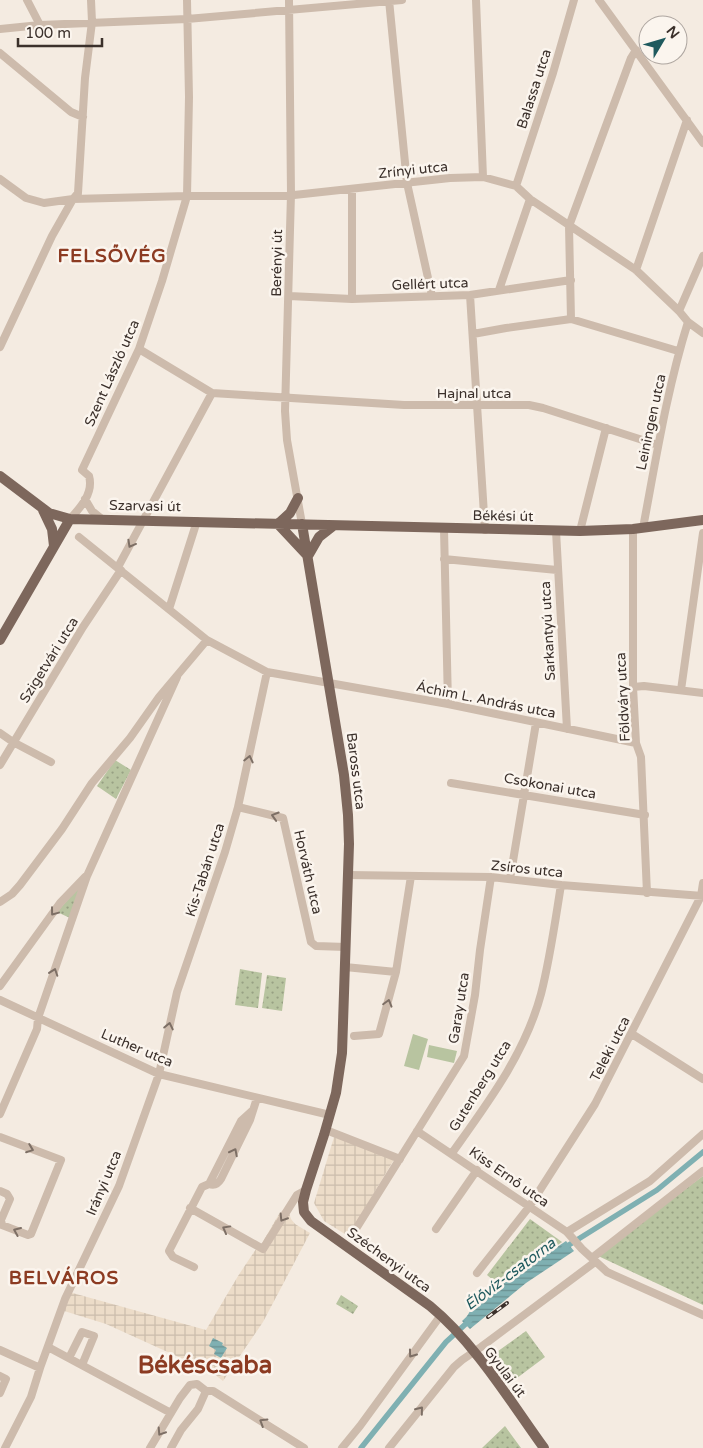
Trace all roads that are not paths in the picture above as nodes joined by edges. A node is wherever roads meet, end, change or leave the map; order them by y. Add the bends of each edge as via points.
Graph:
1 (27, 0) edge
2 (91, 0) edge
3 (187, 0) edge
4 (289, 0) edge
5 (389, 0) edge
6 (402, 0) edge
7 (476, 0) edge
8 (574, 0) edge
9 (600, 0) edge
10 (290, 10) junction
11 (188, 19) junction
12 (92, 22) junction
13 (40, 25) junction
14 (0, 29) edge
15 (636, 50) junction
16 (0, 53) edge
17 (83, 117) junction
18 (687, 120) junction
19 (703, 143) edge
20 (483, 177) junction
21 (0, 179) edge
22 (406, 183) junction
23 (516, 186) junction
24 (352, 190) junction
25 (291, 194) junction
26 (187, 196) junction
27 (72, 199) junction
28 (530, 199) junction
29 (569, 226) junction
30 (703, 256) edge
31 (636, 270) junction
32 (571, 280) junction
33 (499, 290) junction
34 (470, 295) junction
35 (289, 296) junction
36 (432, 296) junction
37 (352, 298) junction
38 (679, 311) junction
39 (571, 320) junction
40 (688, 322) junction
41 (703, 333) edge
42 (473, 334) junction
43 (0, 347) edge
44 (139, 349) junction
45 (678, 351) junction
46 (212, 393) junction
47 (284, 398) junction
48 (478, 406) junction
49 (606, 428) junction
50 (658, 444) junction
51 (0, 476) edge
52 (298, 498) junction
53 (86, 499) junction
54 (43, 509) junction
55 (70, 519) junction
56 (102, 519) junction
57 (144, 520) junction
58 (703, 520) edge
59 (197, 521) junction
60 (278, 524) junction
61 (302, 524) junction
62 (333, 526) junction
63 (638, 528) junction
64 (444, 529) junction
65 (485, 530) junction
66 (556, 531) junction
67 (580, 531) junction
68 (703, 533) edge
69 (79, 537) dead end
70 (54, 546) junction
71 (308, 556) junction
72 (444, 559) junction
73 (120, 568) junction
74 (557, 570) junction
75 (169, 609) junction
76 (0, 640) edge
77 (207, 640) junction
78 (267, 672) junction
79 (177, 677) junction
80 (330, 684) junction
81 (633, 687) junction
82 (681, 690) junction
83 (703, 693) edge
84 (448, 704) junction
85 (142, 720) junction
86 (536, 723) junction
87 (154, 728) junction
88 (567, 729) junction
89 (0, 733) edge
90 (13, 742) junction
91 (636, 742) junction
92 (51, 762) dead end
93 (0, 765) edge
94 (451, 783) dead end
95 (524, 794) junction
96 (238, 807) junction
97 (645, 815) junction
98 (348, 875) junction
99 (87, 876) junction
100 (411, 876) junction
101 (491, 877) junction
102 (510, 879) junction
103 (703, 883) edge
104 (561, 885) junction
105 (648, 893) junction
106 (702, 896) edge
107 (0, 902) edge
108 (346, 947) junction
109 (345, 968) junction
110 (396, 972) junction
111 (0, 986) edge
112 (0, 1000) edge
113 (38, 1018) junction
114 (632, 1034) junction
115 (354, 1036) dead end
116 (159, 1074) junction
117 (703, 1079) edge
118 (257, 1098) junction
119 (0, 1114) edge
120 (330, 1115) junction
121 (326, 1130) junction
122 (417, 1131) junction
123 (703, 1134) edge
124 (0, 1137) edge
125 (452, 1153) junction
126 (400, 1159) junction
127 (476, 1170) junction
128 (703, 1171) edge
129 (306, 1190) junction
130 (0, 1191) edge
131 (529, 1207) junction
132 (190, 1208) junction
133 (436, 1229) dead end
134 (354, 1232) dead end
135 (569, 1235) junction
136 (594, 1260) junction
137 (194, 1268) dead end
138 (477, 1274) dead end
139 (703, 1315) edge
140 (445, 1318) junction
141 (48, 1347) junction
142 (0, 1350) edge
143 (473, 1352) junction
144 (69, 1358) junction
145 (82, 1364) junction
146 (40, 1368) junction
147 (0, 1376) edge
148 (206, 1392) junction
149 (0, 1393) edge
150 (171, 1413) junction
151 (4, 1444) edge
152 (150, 1448) edge
153 (171, 1448) edge
154 (304, 1448) edge
155 (342, 1448) edge
156 (389, 1448) edge
157 (544, 1448) edge

1 - 13 street
2 - 12 street
3 - 11 street, Szent László utca
4 - 10 street, Berényi út
5 - 6 street
5 - 10 street
5 - 22 street
7 - 20 street
8 - 23 street, Balassa utca
9 - 15 street
10 - 11 street
10 - 25 street, Berényi út
11 - 12 street
11 - 26 street, Szent László utca
12 - 13 street
12 - 17 street
13 - 14 street
15 - 18 street
15 - 29 street
16 - 17 street via 72,112
17 - 27 street via 78,193
18 - 19 street
18 - 31 street
20 - 22 street, Zrínyi utca
20 - 23 street, Zrínyi utca
21 - 27 street, Zrínyi utca via 26,198 44,203
22 - 24 street, Zrínyi utca
22 - 36 street
23 - 28 street, Zrínyi utca
24 - 25 street, Zrínyi utca
24 - 37 street
25 - 26 street, Zrínyi utca
25 - 35 street, Berényi út
26 - 27 street, Zrínyi utca
26 - 44 street, Szent László utca
27 - 43 street
28 - 29 street, Zrínyi utca
28 - 33 street
29 - 31 street, Zrínyi utca
29 - 32 street
30 - 38 street
31 - 38 street, Zrínyi utca
32 - 33 street, Gellért utca
32 - 39 street
33 - 34 street, Gellért utca
34 - 36 street, Gellért utca
34 - 42 street
35 - 37 street, Gellért utca
35 - 47 street, Berényi út
36 - 37 street, Gellért utca
38 - 40 street, Zrínyi utca
39 - 42 street
39 - 45 street
40 - 41 street, Zrínyi utca
40 - 45 street, Leiningen utca
42 - 48 street
44 - 46 street
44 - 53 street, Szent László utca via 82,470 91,482
45 - 50 street, Leiningen utca
46 - 47 street, Hajnal utca
46 - 57 street, Szigetvári utca
47 - 48 street, Hajnal utca
47 - 52 street, Berényi út via 287,440
48 - 49 street, Hajnal utca via 529,405
48 - 65 street
49 - 50 street, Hajnal utca
49 - 67 street
50 - 63 street, Leiningen utca
51 - 54 main road, Szarvasi út
52 - 60 main road via 290,513
52 - 61 street, Berényi út
53 - 55 street
53 - 56 street via 92,511
54 - 55 main road, Szarvasi út
54 - 70 main road via 52,529
55 - 56 main road, Szarvasi út
55 - 70 main road
56 - 57 main road, Szarvasi út
57 - 59 main road, Szarvasi út
57 -> 73 street, Szigetvári utca
58 - 63 main road, Békési út
59 - 60 main road, Szarvasi út
59 - 75 street
60 - 61 main road, Szarvasi út
60 - 71 main road
61 - 62 main road, Békési út
61 - 71 main road, Baross utca
62 - 64 main road, Békési út
62 - 71 main road via 319,536
63 - 67 main road, Békési út
63 - 81 street, Földváry utca
64 - 65 main road, Békési út
64 - 72 street
65 - 66 main road, Békési út
66 - 67 main road, Békési út
66 - 74 street, Sarkantyú utca
68 - 82 street
69 - 73 street
70 - 76 main road
71 - 80 main road, Baross utca
72 - 74 street
72 - 84 street
73 - 75 street
73 - 90 street, Szigetvári utca
74 - 88 street, Sarkantyú utca
75 - 77 street
77 - 78 street
77 - 79 street
78 - 80 street
96 -> 78 street, Kis-Tabán utca
79 - 85 street
79 - 87 street
80 - 84 street, Áchim L. András utca
80 - 98 main road, Baross utca via 347,792
81 - 82 street
81 - 91 street, Földváry utca
82 - 83 street
84 - 86 street, Áchim L. András utca
85 - 87 street
85 - 107 street via 25,879
86 - 88 street, Áchim L. András utca
86 - 95 street
87 - 99 street
88 - 91 street, Áchim L. András utca
89 - 90 street
90 - 92 street
90 - 93 street, Szigetvári utca
91 - 97 street, Földváry utca via 642,757
94 - 95 street, Csokonai utca
95 - 97 street, Csokonai utca
95 - 102 street
108 -> 96 street, Horváth utca via 316,946 311,942 283,818
116 -> 96 street, Kis-Tabán utca via 177,992
97 - 105 street, Földváry utca
98 - 100 street, Zsíros utca
98 - 108 main road, Baross utca
99 -> 111 street via 60,903
113 -> 99 street
100 - 101 street, Zsíros utca
100 - 110 street
101 - 102 street, Zsíros utca
101 - 122 street, Garay utca via 464,1056
102 - 104 street, Zsíros utca
103 - 106 street, Teleki utca
104 - 105 street, Zsíros utca
104 - 125 street, Gutenberg utca via 546,969 532,1021 513,1063
105 - 106 street, Zsíros utca
106 - 114 street, Teleki utca
108 - 109 main road, Baross utca
109 - 110 street
109 - 120 main road, Baross utca via 340,1072
115 -> 110 street via 379,1034
112 - 113 street, Luther utca
113 - 116 street, Luther utca
113 - 119 street via 37,1029
114 - 117 street
114 - 131 street, Teleki utca via 595,1104
116 - 118 street, Luther utca
116 - 141 street, Irányi utca via 119,1186 65,1299
118 - 120 street, Luther utca
118 - 132 street via 252,1111 241,1121 209,1184 202,1188
120 - 121 main road, Baross utca
121 - 126 street
121 - 129 main road, Baross utca
122 - 125 street, Kiss Ernő utca
122 - 126 street, Garay utca
123 - 135 street via 650,1181
124 -> 130 street via 61,1160 31,1234 2,1225 10,1198
125 - 127 street, Kiss Ernő utca
126 - 134 street, Garay utca
127 - 131 street, Kiss Ernő utca
127 - 133 street
128 - 136 street
129 -> 132 street via 297,1195 263,1249
129 - 140 main road, Széchenyi utca via 304,1212 311,1221
131 - 135 street, Kiss Ernő utca
131 - 138 street, Teleki utca
132 - 137 street via 170,1251 173,1257
135 - 136 street, Kiss Ernő utca
136 - 139 street, Kiss Ernő utca via 607,1272
136 - 143 street
140 - 143 main road, Gyulai út
140 -> 155 street
141 - 144 street
141 - 146 street, Irányi utca
142 - 146 street
156 -> 143 street via 454,1367
143 - 157 main road, Gyulai út
144 - 145 street
144 - 145 street via 82,1332 94,1336
145 - 150 street
146 - 151 street, Irányi utca via 31,1397
147 - 149 street via 6,1379
148 - 150 street via 197,1384 190,1386
148 - 153 street
154 -> 148 street via 212,1391
150 -> 152 street

